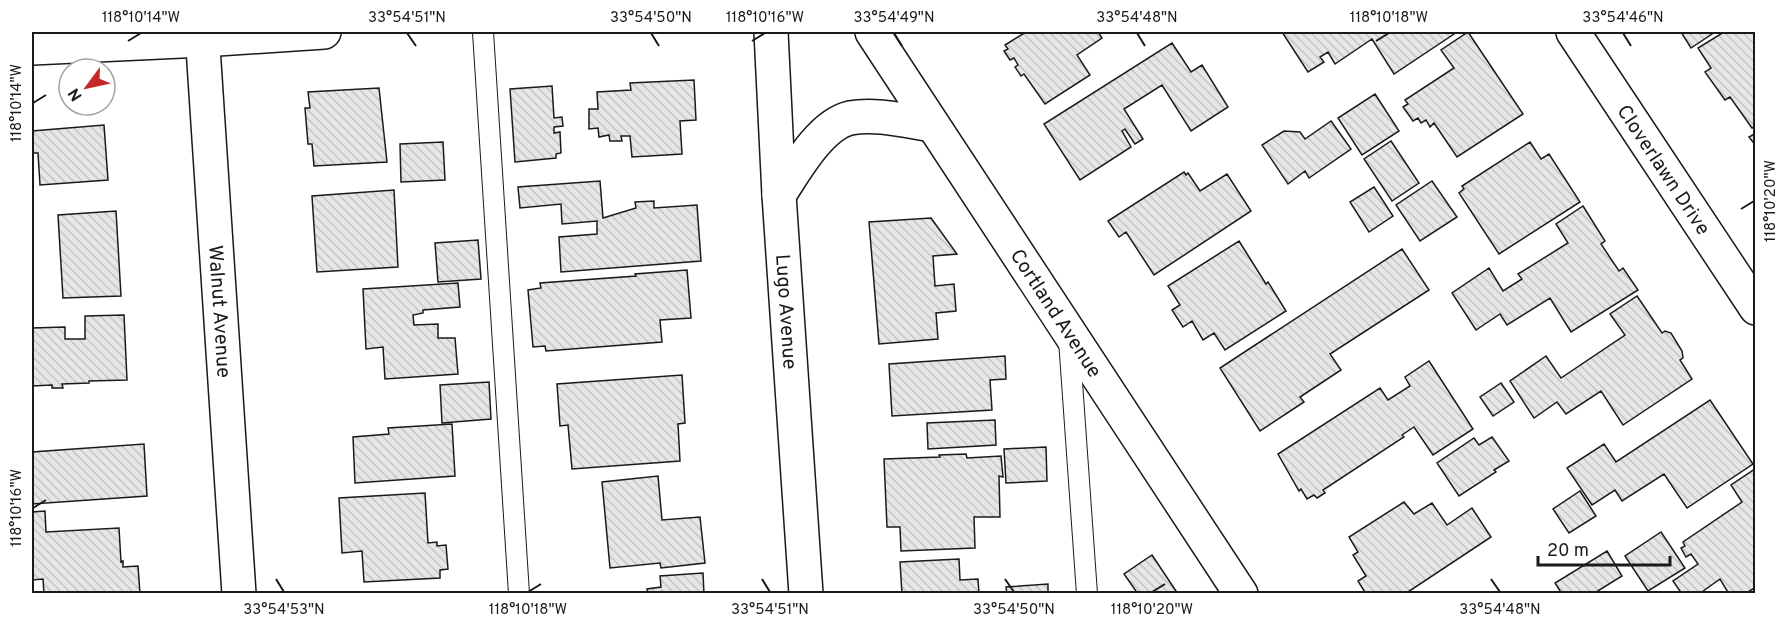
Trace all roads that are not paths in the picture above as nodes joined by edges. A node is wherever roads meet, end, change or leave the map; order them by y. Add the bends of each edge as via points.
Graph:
1 (324, 32) edge
2 (483, 32) edge
3 (771, 32) edge
4 (872, 32) edge
5 (1573, 32) edge
6 (202, 36) edge
7 (32, 48) edge
8 (932, 125) junction
9 (779, 195) junction
10 (1755, 308) edge
11 (1069, 328) junction
12 (239, 594) edge
13 (519, 594) edge
14 (806, 594) edge
15 (1087, 594) edge
16 (1241, 594) edge

1 - 6 street
2 - 13 lane
3 - 9 street, Lugo Avenue
4 - 8 street, Cortland Avenue
5 - 10 street, Cloverlawn Drive
6 - 7 street
6 - 12 street, Walnut Avenue
8 - 9 street via 869,116 848,118 813,145
8 - 11 street, Cortland Avenue
9 - 14 street, Lugo Avenue
11 - 15 lane
11 - 16 street, Cortland Avenue

